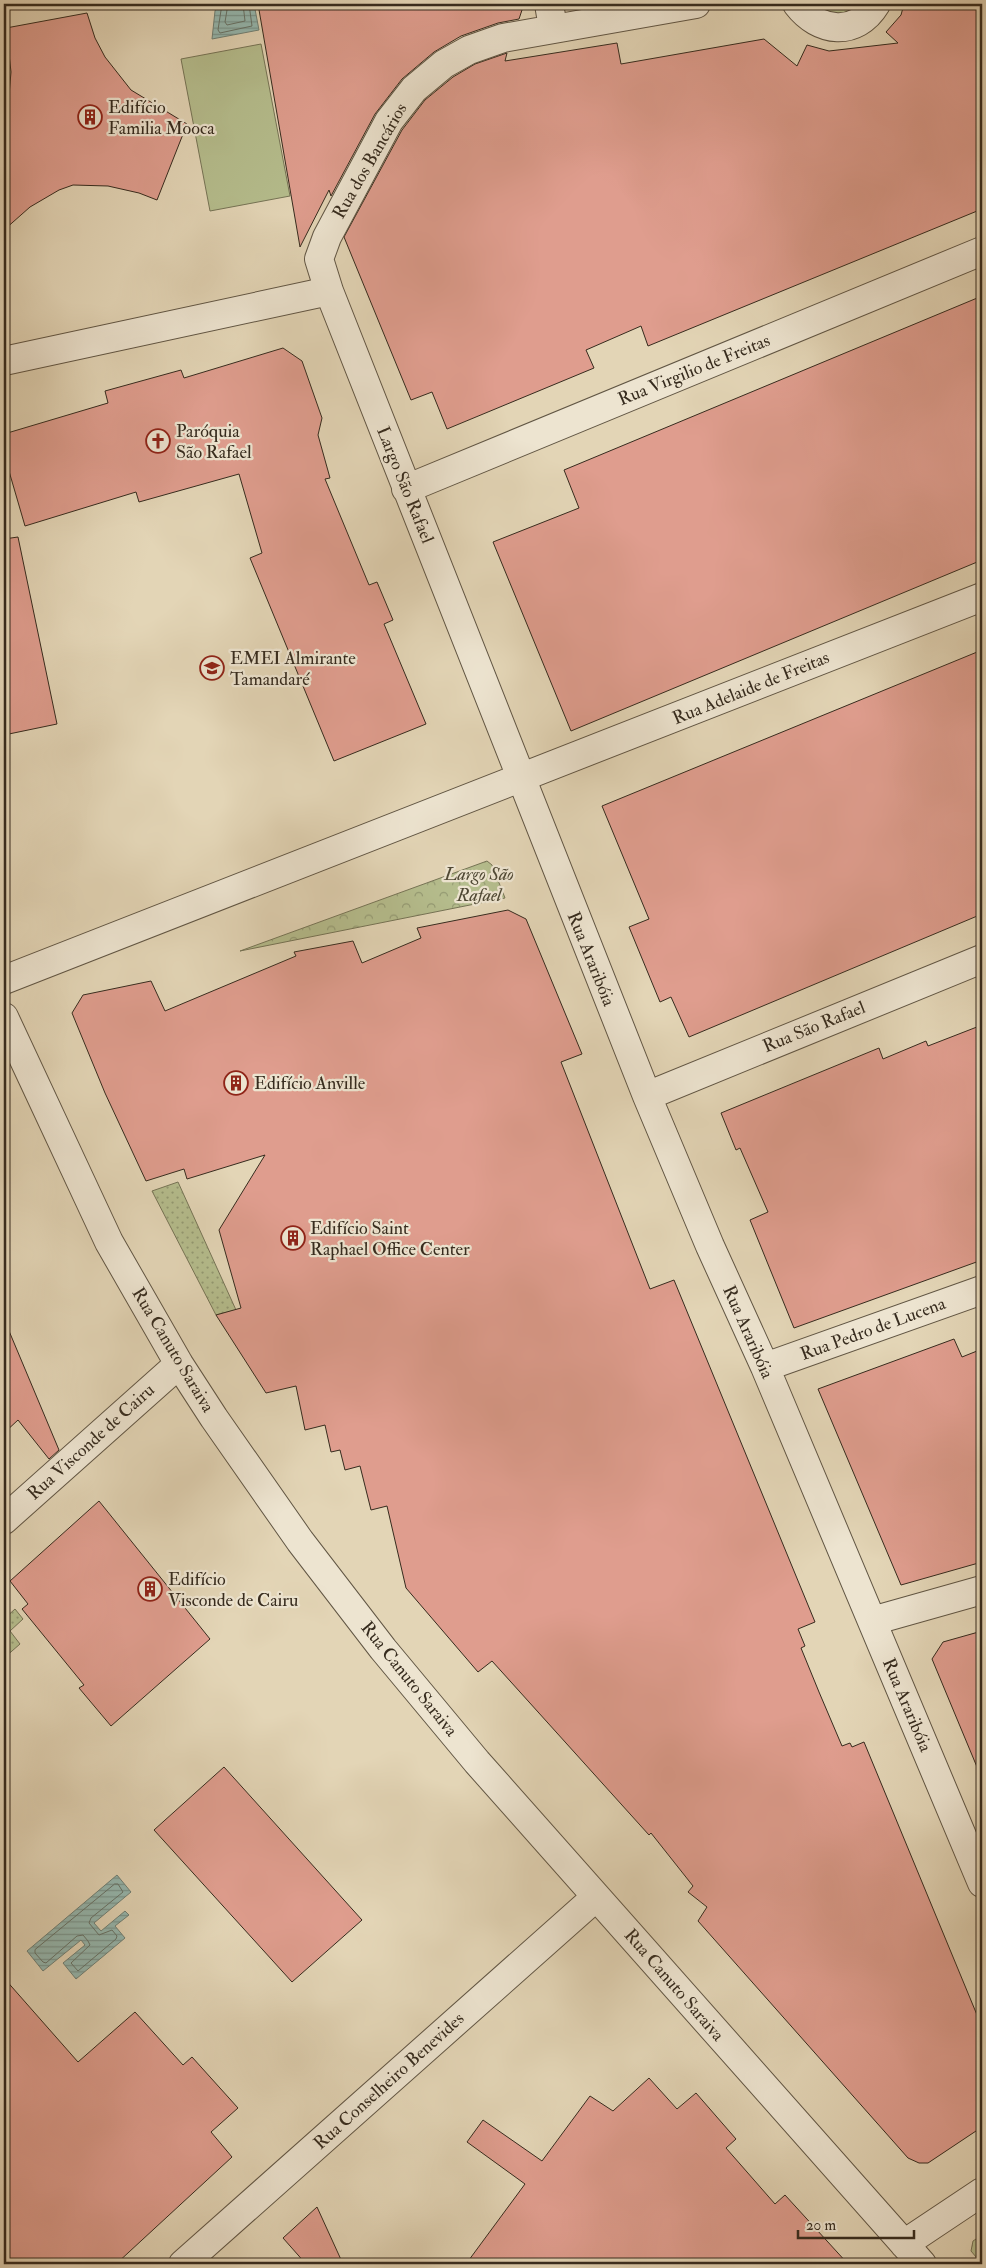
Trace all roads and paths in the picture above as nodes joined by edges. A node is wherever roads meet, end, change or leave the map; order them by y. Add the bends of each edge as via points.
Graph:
1 (696, 4) edge
2 (797, 4) edge
3 (876, 4) edge
4 (551, 16) edge
5 (982, 251) edge
6 (329, 292) junction
7 (4, 361) edge
8 (406, 489) junction
9 (982, 597) edge
10 (520, 779) junction
11 (982, 959) edge
12 (4, 980) edge
13 (4, 1017) edge
14 (646, 1096) junction
15 (982, 1290) edge
16 (179, 1364) junction
17 (765, 1367) junction
18 (4, 1520) edge
19 (982, 1590) edge
20 (872, 1621) junction
21 (982, 1883) edge
22 (596, 1897) junction
23 (982, 2192) edge
24 (904, 2244) junction
25 (183, 2264) edge
26 (922, 2264) edge

1 - 4 street, Rua dos Bancários
2 - 3 street via 804,14 831,27 846,27 860,21
4 - 6 street, Rua dos Bancários via 469,50 444,64 414,89 389,121 327,237 320,259
5 - 8 street, Rua Virgilio de Freitas
6 - 7 street
6 - 8 street, Largo São Rafael
8 - 10 street, Largo São Rafael
9 - 10 street, Rua Adelaide de Freitas
10 - 12 street
10 - 14 street, Rua Araribóia
11 - 14 street, Rua São Rafael
13 - 16 street, Rua Canuto Saraiva via 109,1242
14 - 17 street, Rua Araribóia
15 - 17 street, Rua Pedro de Lucena
16 - 18 street, Rua Visconde de Cairu
16 - 22 street, Rua Canuto Saraiva via 300,1541 383,1649
17 - 20 street, Rua Araribóia
19 - 20 street
20 - 21 street, Rua Araribóia
22 - 24 street, Rua Canuto Saraiva
22 - 25 street, Rua Conselheiro Benevides
23 - 24 street
24 - 26 street, Rua Canuto Saraiva

